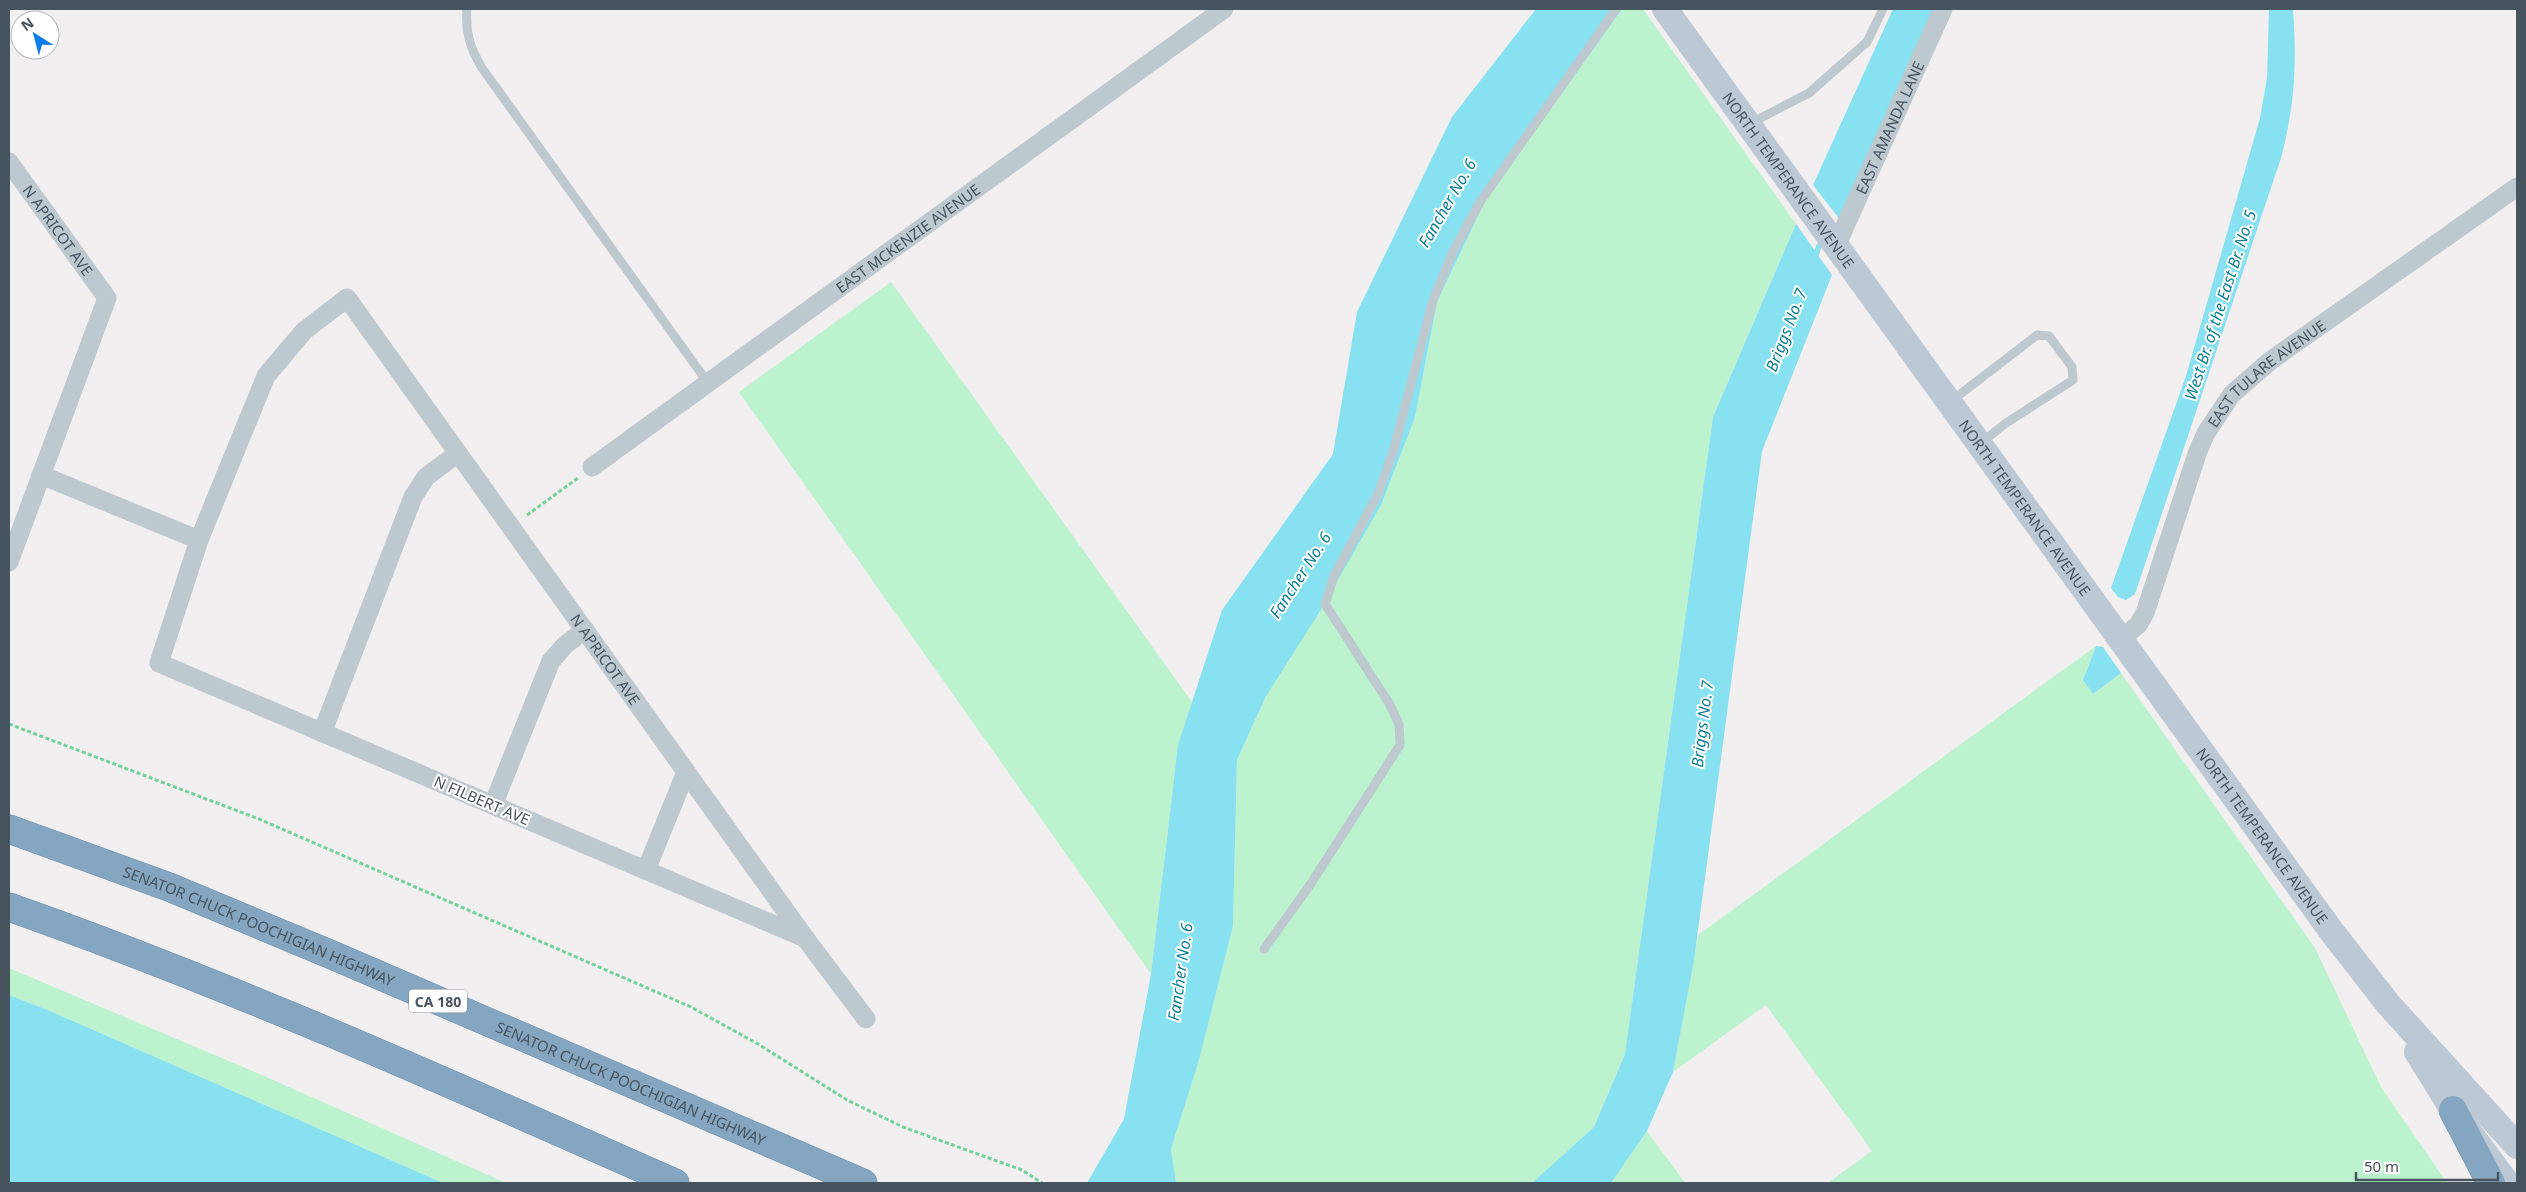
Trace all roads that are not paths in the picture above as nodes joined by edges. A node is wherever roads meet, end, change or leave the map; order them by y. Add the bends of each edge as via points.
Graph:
1 (467, 9) edge
2 (1224, 9) edge
3 (1616, 9) edge
4 (1665, 9) edge
5 (1883, 9) edge
6 (1943, 9) edge
7 (1749, 125) junction
8 (11, 171) edge
9 (2517, 187) edge
10 (1836, 246) junction
11 (708, 384) junction
12 (1950, 402) junction
13 (1980, 443) junction
14 (458, 453) junction
15 (592, 467) road end
16 (40, 475) junction
17 (199, 540) junction
18 (9, 562) edge
19 (585, 630) junction
20 (2121, 639) junction
21 (322, 733) junction
22 (686, 772) junction
23 (493, 805) junction
24 (9, 829) edge
25 (646, 870) junction
26 (9, 907) edge
27 (805, 938) junction
28 (1264, 949) dead end
29 (2389, 1005) junction
30 (866, 1019) dead end
31 (2453, 1110) junction
32 (2517, 1146) edge
33 (675, 1183) edge
34 (863, 1183) edge
35 (2491, 1183) edge
36 (2507, 1183) edge

1 - 11 lane via 466,34 482,68
2 - 11 street, EAST MCKENZIE AVENUE
3 - 28 lane via 1480,202 1453,252 1433,300 1388,467 1378,494 1334,576 1325,604 1389,703 1399,724 1400,745
4 - 7 main road, NORTH TEMPERANCE AVENUE
5 - 7 lane via 1867,42 1809,93
6 - 10 street, EAST AMANDA LANE
7 - 10 main road, NORTH TEMPERANCE AVENUE
8 - 16 street, N APRICOT AVE via 107,298
9 - 20 street, EAST TULARE AVENUE via 2270,361 2232,394 2198,451 2145,613 2138,625
10 - 12 main road, NORTH TEMPERANCE AVENUE
11 - 15 street, EAST MCKENZIE AVENUE
12 - 13 main road, NORTH TEMPERANCE AVENUE
12 - 13 lane via 2037,334 2049,336 2072,367 2073,380
13 - 20 main road, NORTH TEMPERANCE AVENUE
14 - 17 street, N APRICOT AVE via 348,298 304,331 266,376
14 - 19 street, N APRICOT AVE
14 - 21 street via 426,477 413,497
16 - 17 street
16 - 18 street
17 - 21 street, N FILBERT AVE via 159,663
19 - 22 street, N APRICOT AVE
19 - 23 street via 551,661
20 - 29 main road, NORTH TEMPERANCE AVENUE via 2332,932
21 - 23 street, N FILBERT AVE
22 - 25 street
22 - 27 street, N APRICOT AVE
23 - 25 street, N FILBERT AVE
24 - 34 highway, SENATOR CHUCK POOCHIGIAN HIGHWAY / CA 180 via 169,887
25 - 27 street, N FILBERT AVE
26 - 33 highway via 222,987
27 - 30 street, N APRICOT AVE
29 - 31 main road, NORTH TEMPERANCE AVENUE
29 - 32 main road, NORTH TEMPERANCE AVENUE
31 - 35 highway
31 - 36 main road, NORTH TEMPERANCE AVENUE

